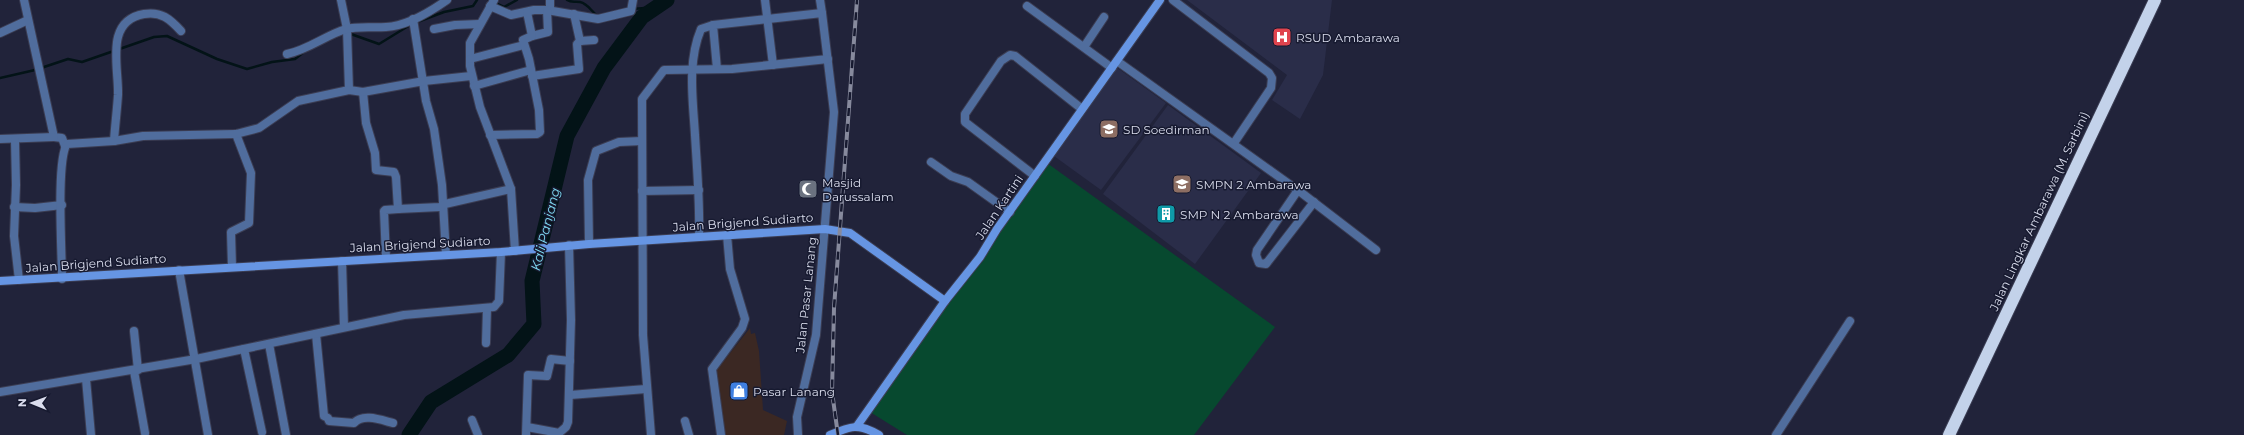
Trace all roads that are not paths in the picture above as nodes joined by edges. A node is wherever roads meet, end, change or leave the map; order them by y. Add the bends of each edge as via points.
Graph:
1 (24, 0) edge
2 (341, 0) edge
3 (447, 0) edge
4 (550, 0) edge
5 (633, 0) edge
6 (765, 0) edge
7 (820, 0) edge
8 (1160, 0) edge
9 (1173, 0) edge
10 (2155, 0) edge
11 (492, 3) edge
12 (1027, 6) dead end
13 (548, 10) junction
14 (527, 12) junction
15 (822, 13) junction
16 (574, 14) junction
17 (1104, 18) dead end
18 (413, 19) junction
19 (768, 19) junction
20 (28, 20) junction
21 (479, 24) junction
22 (714, 25) junction
23 (347, 29) junction
24 (434, 29) dead end
25 (181, 31) dead end
26 (0, 33) edge
27 (532, 36) junction
28 (594, 40) dead end
29 (580, 41) junction
30 (524, 45) junction
31 (1084, 47) junction
32 (287, 54) dead end
33 (470, 59) junction
34 (828, 59) junction
35 (1114, 64) junction
36 (773, 65) junction
37 (717, 70) junction
38 (693, 71) junction
39 (532, 73) junction
40 (471, 76) junction
41 (424, 81) junction
42 (474, 86) junction
43 (349, 90) junction
44 (363, 92) junction
45 (1082, 109) junction
46 (236, 134) junction
47 (490, 135) junction
48 (54, 137) junction
49 (0, 139) edge
50 (15, 140) junction
51 (114, 141) junction
52 (642, 141) junction
53 (1234, 143) junction
54 (65, 146) junction
55 (931, 162) dead end
56 (1035, 176) junction
57 (511, 188) junction
58 (699, 190) junction
59 (1298, 190) junction
60 (642, 191) junction
61 (1314, 202) junction
62 (445, 204) junction
63 (62, 205) junction
64 (14, 207) junction
65 (398, 209) junction
66 (1010, 212) junction
67 (825, 229) junction
68 (727, 235) junction
69 (698, 236) junction
70 (643, 241) junction
71 (588, 244) junction
72 (569, 245) junction
73 (1376, 250) dead end
74 (515, 251) junction
75 (501, 252) junction
76 (446, 255) junction
77 (386, 258) junction
78 (342, 261) junction
79 (232, 267) junction
80 (179, 270) junction
81 (62, 279) junction
82 (19, 280) junction
83 (0, 282) edge
84 (945, 301) junction
85 (487, 308) junction
86 (1850, 321) dead end
87 (344, 327) junction
88 (134, 331) dead end
89 (316, 334) junction
90 (486, 343) dead end
91 (269, 344) junction
92 (244, 349) junction
93 (196, 359) junction
94 (570, 361) junction
95 (136, 370) junction
96 (86, 379) junction
97 (646, 388) junction
98 (0, 392) edge
99 (570, 395) junction
100 (472, 420) dead end
101 (685, 420) dead end
102 (393, 423) dead end
103 (856, 426) junction
104 (526, 431) edge
105 (262, 432) dead end
106 (145, 433) dead end
107 (842, 433) edge
108 (559, 434) edge
109 (831, 434) edge
110 (91, 435) edge
111 (208, 435) edge
112 (286, 435) edge
113 (477, 435) edge
114 (651, 435) edge
115 (689, 435) edge
116 (721, 435) edge
117 (798, 435) edge
118 (879, 435) edge
119 (1776, 435) edge
120 (1949, 435) edge

1 - 20 street
2 - 23 street
3 - 18 street
4 - 13 street
5 - 16 street via 632,11 598,19
6 - 19 street
7 - 15 street, Jalan Pasar Lanang
8 - 35 street, Jalan Kartini
9 - 53 street via 1269,73 1272,78 1271,88
10 - 120 highway, Jalan Lingkar Ambarawa (M. Sarbini)
11 - 14 street via 511,15
11 - 21 street
12 - 31 street
13 - 14 street
13 - 16 street
13 - 27 street via 548,32
14 - 27 street
15 - 19 street
15 - 34 street, Jalan Pasar Lanang
16 - 29 street
17 - 31 street
18 - 23 street via 388,27
18 - 41 street
19 - 22 street
19 - 36 street
20 - 26 street
20 - 48 street
21 - 24 street
21 - 33 street via 470,43
22 - 37 street
22 - 38 street via 701,29
23 - 32 street via 300,51
23 - 43 street
25 - 51 street via 172,21 154,13 130,19 122,28 116,42 118,94
27 - 30 street via 523,40
28 - 29 street
29 - 39 street via 577,44 579,69
30 - 33 street
30 - 39 street
31 - 35 street
33 - 40 street
34 - 36 street
34 - 67 street, Jalan Pasar Lanang via 834,112
35 - 45 street, Jalan Kartini
35 - 53 street
36 - 37 street
37 - 38 street
38 - 52 street via 669,70 659,74 642,99
38 - 58 street
39 - 42 street
39 - 47 street via 540,132
40 - 41 street
40 - 42 street
41 - 44 street
41 - 62 street
42 - 47 street
43 - 44 street
43 - 46 street via 298,101 260,128
44 - 65 street via 366,123 375,152 376,170 394,172
45 - 56 street, Jalan Kartini
45 - 56 street via 1015,56 1006,56 998,66 965,114 965,122
46 - 51 street via 143,136
46 - 79 street via 251,173 251,205 248,224 233,230 230,235
47 - 57 street
48 - 50 street
48 - 54 street via 62,138
49 - 50 street
50 - 64 street
51 - 54 street via 72,142
52 - 60 street
52 - 71 street via 619,142 596,151 588,180
53 - 59 street
54 - 63 street via 61,174
55 - 66 street via 951,176 968,182
56 - 66 street, Jalan Kartini
57 - 62 street
57 - 74 street
58 - 60 street
58 - 69 street
59 - 61 street
59 - 61 street via 1257,250 1259,263 1266,264 1269,261
60 - 70 street
61 - 73 street
62 - 65 street
62 - 76 street
63 - 64 street
63 - 81 street
64 - 82 street
65 - 77 street via 384,212
66 - 84 street, Jalan Kartini via 980,257
67 - 68 street, Jalan Brigjend Sudiarto
67 - 84 street, Jalan Brigjend Sudiarto via 850,234
67 - 117 street, Jalan Pasar Lanang via 816,334 797,417
68 - 69 street, Jalan Brigjend Sudiarto
68 - 116 street via 730,269 745,319 742,328 712,369
69 - 70 street, Jalan Brigjend Sudiarto
70 - 71 street, Jalan Brigjend Sudiarto
70 - 97 street
71 - 72 street, Jalan Brigjend Sudiarto
72 - 74 street, Jalan Brigjend Sudiarto
72 - 94 street
74 - 75 street, Jalan Brigjend Sudiarto
75 - 76 street, Jalan Brigjend Sudiarto
75 - 85 street via 500,301 494,307
76 - 77 street, Jalan Brigjend Sudiarto
77 - 78 street, Jalan Brigjend Sudiarto
78 - 79 street, Jalan Brigjend Sudiarto
78 - 87 street
79 - 80 street, Jalan Brigjend Sudiarto
80 - 81 street, Jalan Brigjend Sudiarto
80 - 93 street
81 - 82 street, Jalan Brigjend Sudiarto
82 - 83 street, Jalan Brigjend Sudiarto
84 - 103 street, Jalan Kartini
85 - 87 street via 404,315
85 - 90 street
86 - 119 street
87 - 89 street
88 - 95 street
89 - 91 street
89 - 102 street via 324,416 329,421 354,423 358,419 374,418
91 - 92 street
91 - 112 street
92 - 93 street
92 - 105 street
93 - 95 street
93 - 111 street
94 - 99 street
94 - 104 street via 551,359 547,376 528,375
95 - 96 street
95 - 106 street
96 - 98 street
96 - 110 street
97 - 99 street
97 - 114 street
99 - 108 street via 568,422
100 - 113 street
101 - 115 street
103 - 107 street
103 - 118 street
104 - 108 street
107 - 109 street

